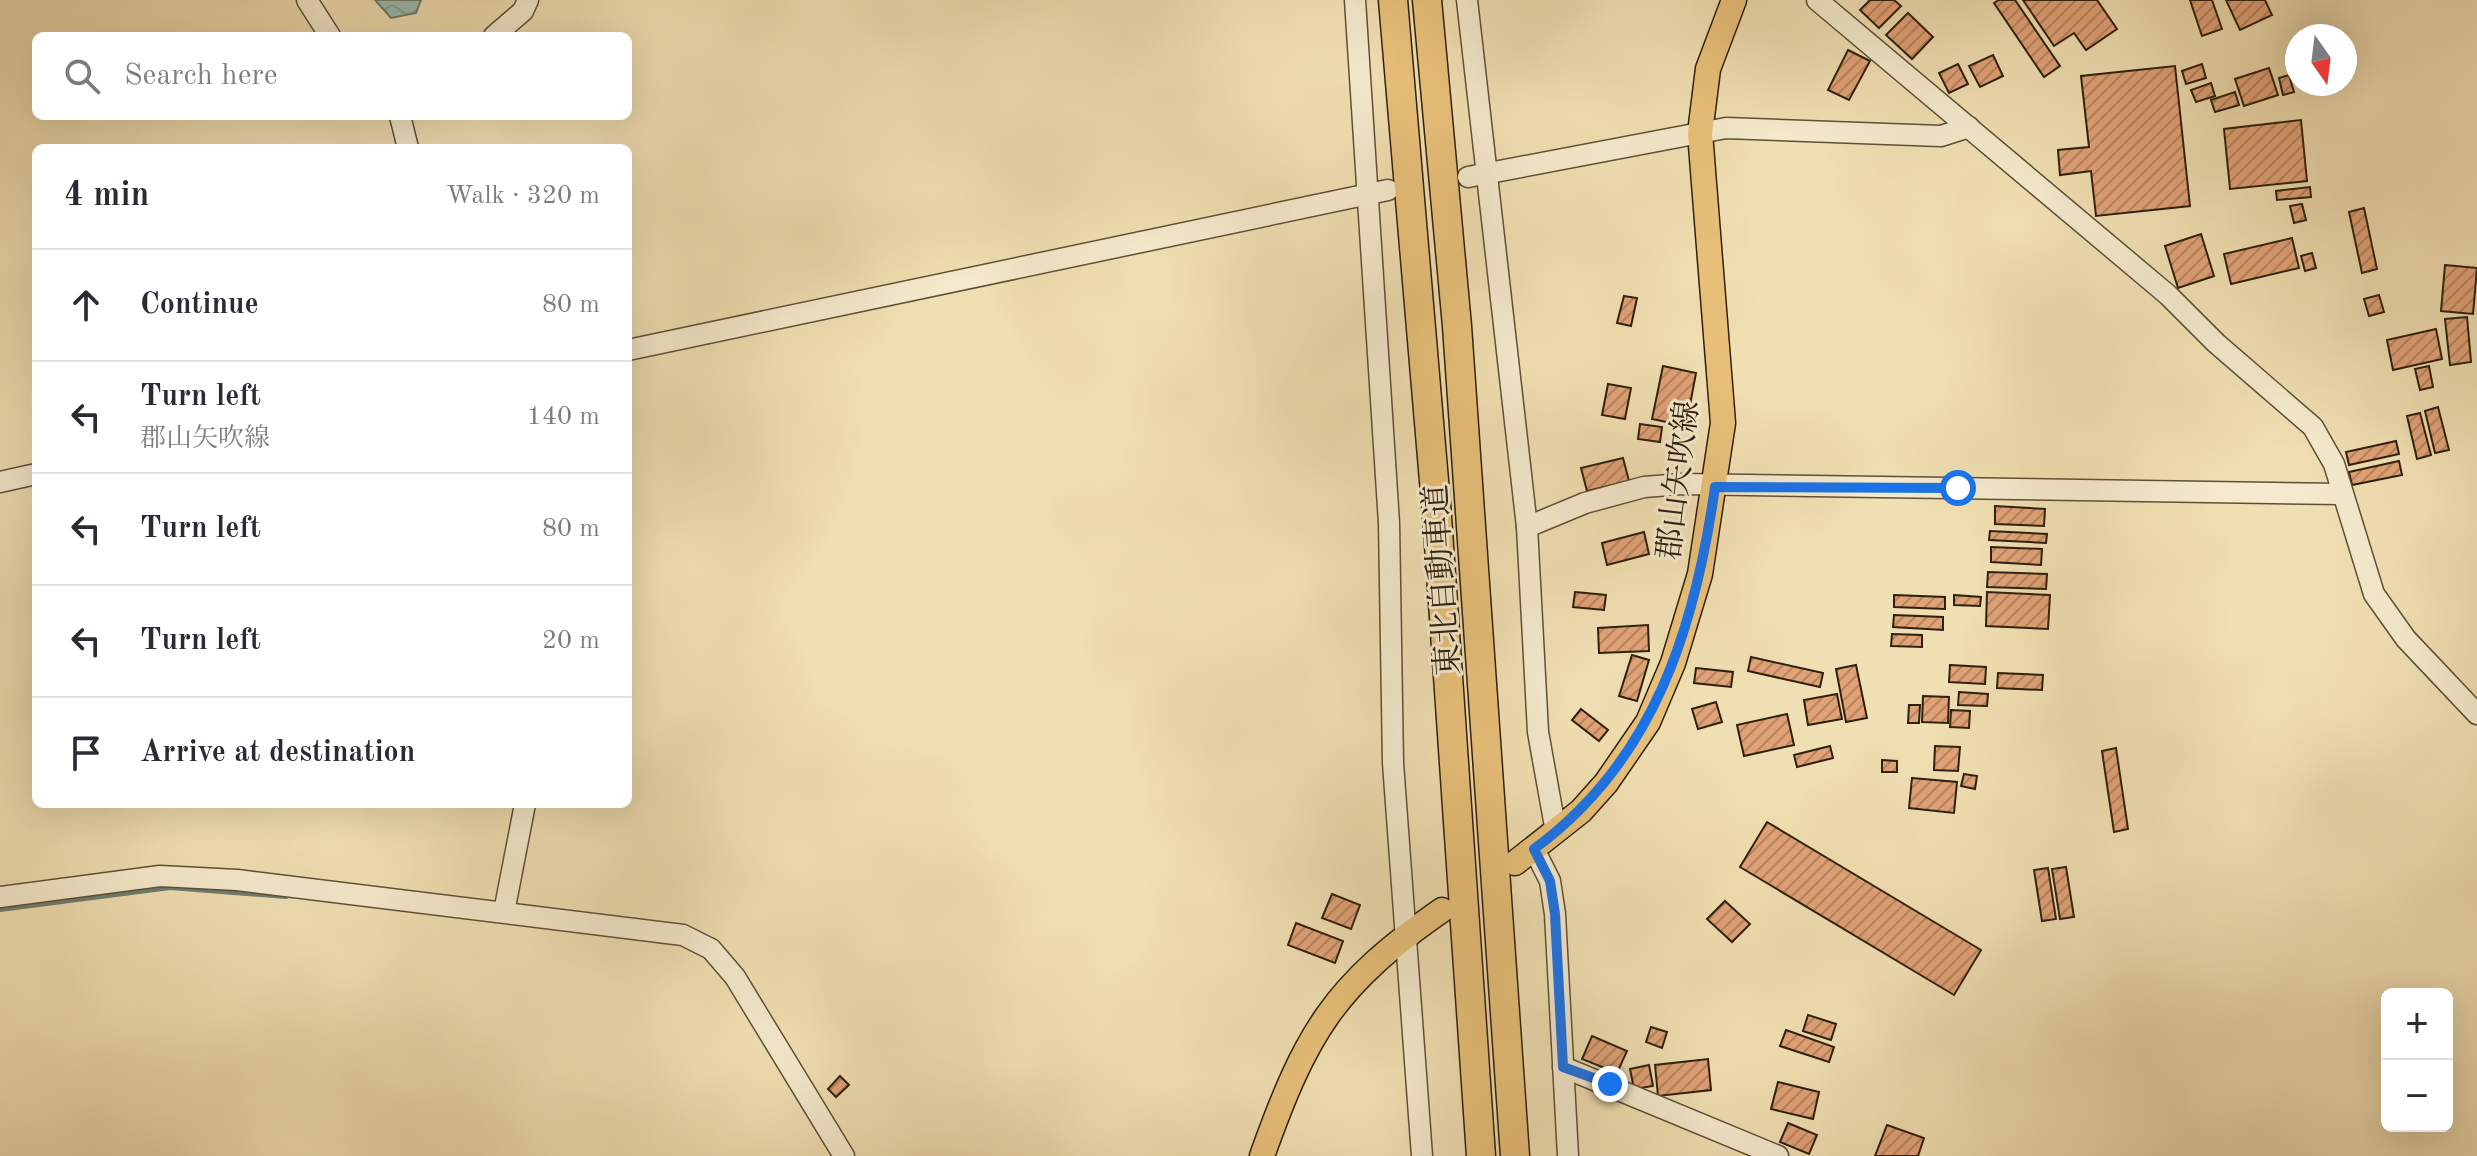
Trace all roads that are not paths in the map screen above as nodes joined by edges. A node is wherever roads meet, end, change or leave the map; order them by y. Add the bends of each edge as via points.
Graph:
1 (307, 0) edge
2 (528, 0) edge
3 (1355, 0) edge
4 (1393, 0) edge
5 (1427, 0) edge
6 (1467, 0) edge
7 (1734, 0) edge
8 (1817, 0) edge
9 (327, 32) edge
10 (499, 32) edge
11 (401, 120) edge
12 (1969, 127) junction
13 (1700, 133) junction
14 (407, 144) edge
15 (1478, 175) junction
16 (1388, 190) dead end
17 (1366, 196) junction
18 (632, 349) edge
19 (32, 475) edge
20 (0, 482) edge
21 (1715, 487) junction
22 (2342, 494) junction
23 (1527, 527) junction
24 (2477, 714) edge
25 (524, 808) edge
26 (1556, 832) junction
27 (1524, 856) joint
28 (0, 897) edge
29 (1442, 910) dead end
30 (504, 912) junction
31 (1406, 936) junction
32 (1563, 1067) junction
33 (844, 1156) edge
34 (1262, 1156) edge
35 (1422, 1156) edge
36 (1481, 1156) edge
37 (1515, 1156) edge
38 (1568, 1156) edge
39 (1778, 1156) edge

1 - 9 street
2 - 10 street
3 - 17 street
4 - 36 highway, 東北自動車道 via 1437,516
5 - 37 highway, 東北自動車道 via 1457,326
6 - 15 street
7 - 13 main road, 郡山矢吹線 via 1708,69
8 - 12 street
11 - 14 street
12 - 13 street via 1941,136 1726,128
12 - 22 street via 2168,295 2313,427 2334,464
13 - 15 street
13 - 21 main road, 郡山矢吹線 via 1723,423
15 - 23 street
16 - 17 street
17 - 18 street
17 - 31 street via 1389,523 1393,763
19 - 20 street
21 - 22 street
21 - 23 street via 1644,487
21 - 26 main road, 郡山矢吹線 via 1700,574 1661,694 1606,783
22 - 24 street via 2384,612
23 - 26 street via 1538,732
25 - 30 street
26 - 27 main road, 郡山矢吹線
27 - 32 street via 1550,881
28 - 30 street via 160,876 237,880
29 - 31 main road
30 - 33 street via 665,931 711,949 735,977
31 - 34 main road via 1327,1013 1298,1061
31 - 35 street
32 - 38 street
32 - 39 street

